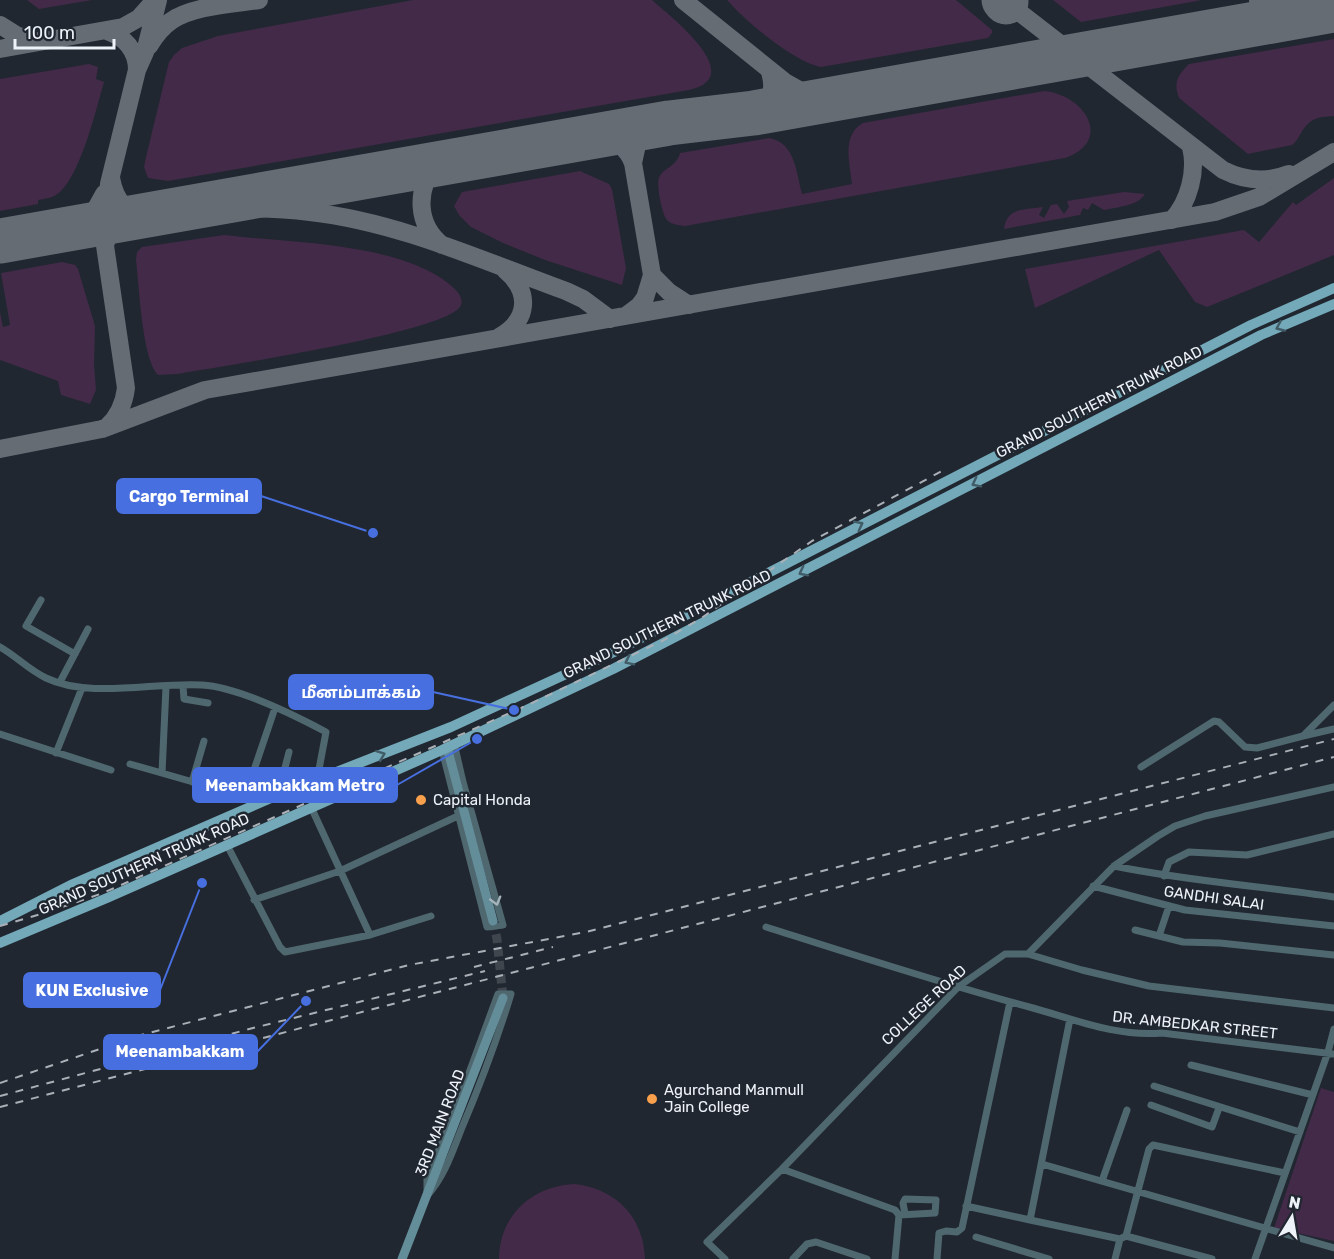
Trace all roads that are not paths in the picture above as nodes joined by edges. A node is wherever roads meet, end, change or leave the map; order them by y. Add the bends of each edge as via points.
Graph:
1 (1334, 288) edge
2 (1334, 304) edge
3 (41, 600) dead end
4 (88, 629) dead end
5 (0, 647) edge
6 (75, 654) junction
7 (60, 682) junction
8 (183, 686) junction
9 (166, 687) junction
10 (82, 688) junction
11 (208, 703) dead end
12 (1334, 705) edge
13 (275, 708) junction
14 (1334, 729) edge
15 (0, 734) edge
16 (1303, 736) junction
17 (204, 741) dead end
18 (448, 747) junction
19 (289, 752) dead end
20 (56, 753) junction
21 (130, 764) dead end
22 (1141, 767) dead end
23 (111, 770) dead end
24 (162, 773) junction
25 (317, 780) junction
26 (192, 782) junction
27 (1334, 787) edge
28 (273, 798) junction
29 (250, 799) junction
30 (311, 807) junction
31 (460, 816) junction
32 (1334, 834) edge
33 (227, 845) junction
34 (1114, 866) junction
35 (340, 871) junction
36 (1164, 876) junction
37 (1093, 886) junction
38 (1334, 897) edge
39 (254, 900) junction
40 (1169, 906) junction
41 (431, 916) dead end
42 (0, 921) edge
43 (493, 921) tunnel mouth
44 (1334, 926) edge
45 (766, 927) dead end
46 (1135, 930) dead end
47 (369, 934) junction
48 (1159, 936) junction
49 (0, 943) edge
50 (1028, 954) junction
51 (1334, 955) edge
52 (958, 987) junction
53 (503, 998) tunnel mouth
54 (1010, 1002) junction
55 (1334, 1008) edge
56 (1070, 1018) junction
57 (1334, 1029) edge
58 (1331, 1053) edge
59 (1191, 1065) dead end
60 (1154, 1086) dead end
61 (1313, 1095) junction
62 (1150, 1106) dead end
63 (1219, 1108) junction
64 (1127, 1110) dead end
65 (1300, 1132) junction
66 (1042, 1164) junction
67 (782, 1169) junction
68 (1285, 1173) junction
69 (1102, 1180) junction
70 (1138, 1190) junction
71 (427, 1196) junction
72 (966, 1206) junction
73 (902, 1215) junction
74 (1030, 1220) junction
75 (1265, 1228) junction
76 (976, 1237) dead end
77 (1123, 1238) junction
78 (1334, 1248) edge
79 (402, 1259) edge
80 (725, 1259) edge
81 (794, 1259) edge
82 (867, 1259) edge
83 (895, 1259) edge
84 (937, 1259) edge
85 (1049, 1259) edge
86 (1116, 1259) edge
87 (1212, 1259) edge
88 (1255, 1259) edge

25 -> 1 main road, GRAND SOUTHERN TRUNK ROAD via 451,727 614,652 1251,325
2 -> 18 main road, GRAND SOUTHERN TRUNK ROAD via 1261,335 693,629
3 - 6 street via 26,626
4 - 6 street
5 - 7 street via 46,678
6 - 7 street
7 - 10 street
8 - 9 street
8 - 11 street via 184,699
8 - 13 street via 231,690
9 - 10 street
9 - 24 street
10 - 20 street
12 - 16 street
13 - 25 street via 326,732
13 - 29 street via 255,767
14 - 16 street
15 - 20 street
16 - 22 street via 1249,748 1214,721
17 - 26 street
18 - 30 main road, GRAND SOUTHERN TRUNK ROAD
18 - 31 street
18 -> 31 street via 463,782 503,926 488,927
18 - 43 street
19 - 28 street
20 - 23 street
21 - 24 street
24 - 26 street
25 - 28 main road, GRAND SOUTHERN TRUNK ROAD
26 - 29 street via 237,799
27 - 34 street via 1175,826
28 - 29 street
28 - 42 main road, GRAND SOUTHERN TRUNK ROAD via 73,884
30 - 33 main road, GRAND SOUTHERN TRUNK ROAD
30 - 35 street
31 - 35 street
32 - 36 street via 1247,855 1189,852 1169,862
33 - 39 street
33 - 49 main road, GRAND SOUTHERN TRUNK ROAD
34 - 36 street, GANDHI SALAI
34 - 37 street
35 - 39 street
35 - 47 street
36 - 38 street, GANDHI SALAI
37 - 40 street, GANDHI SALAI
37 - 50 street
39 - 47 street via 285,952
40 - 44 street, GANDHI SALAI
40 - 48 street
41 - 47 street
45 - 52 street, DR. AMBEDKAR STREET
46 - 48 street
48 - 51 street via 1183,942
50 - 52 street, COLLEGE ROAD via 1005,954
50 - 55 street, COLLEGE ROAD via 1149,986
52 - 54 street, DR. AMBEDKAR STREET
52 - 67 street, COLLEGE ROAD
53 - 71 street, 3RD MAIN ROAD
54 - 56 street, DR. AMBEDKAR STREET
54 - 72 street
56 - 58 street, DR. AMBEDKAR STREET via 1110,1031 1162,1033
56 - 66 street
57 - 58 street
58 - 61 street
59 - 61 street
60 - 63 street
61 - 65 street
62 - 63 street via 1212,1128
63 - 65 street
64 - 69 street
65 - 68 street
66 - 69 street
66 - 74 street
67 - 73 street
67 - 80 street, COLLEGE ROAD via 707,1242
68 - 70 street via 1153,1145
68 - 75 street
69 - 70 street
70 - 75 street
70 - 77 street
71 - 71 street via 427,1178 498,994 511,994 459,1137 439,1183
71 - 79 street, 3RD MAIN ROAD
72 - 74 street
72 - 84 street via 960,1232 939,1233
73 - 73 street via 935,1213 936,1200 905,1199
73 - 83 street
74 - 77 street
75 - 78 street
75 - 88 street
76 - 85 street
77 - 86 street
77 - 87 street
81 - 82 street via 807,1244 816,1242

